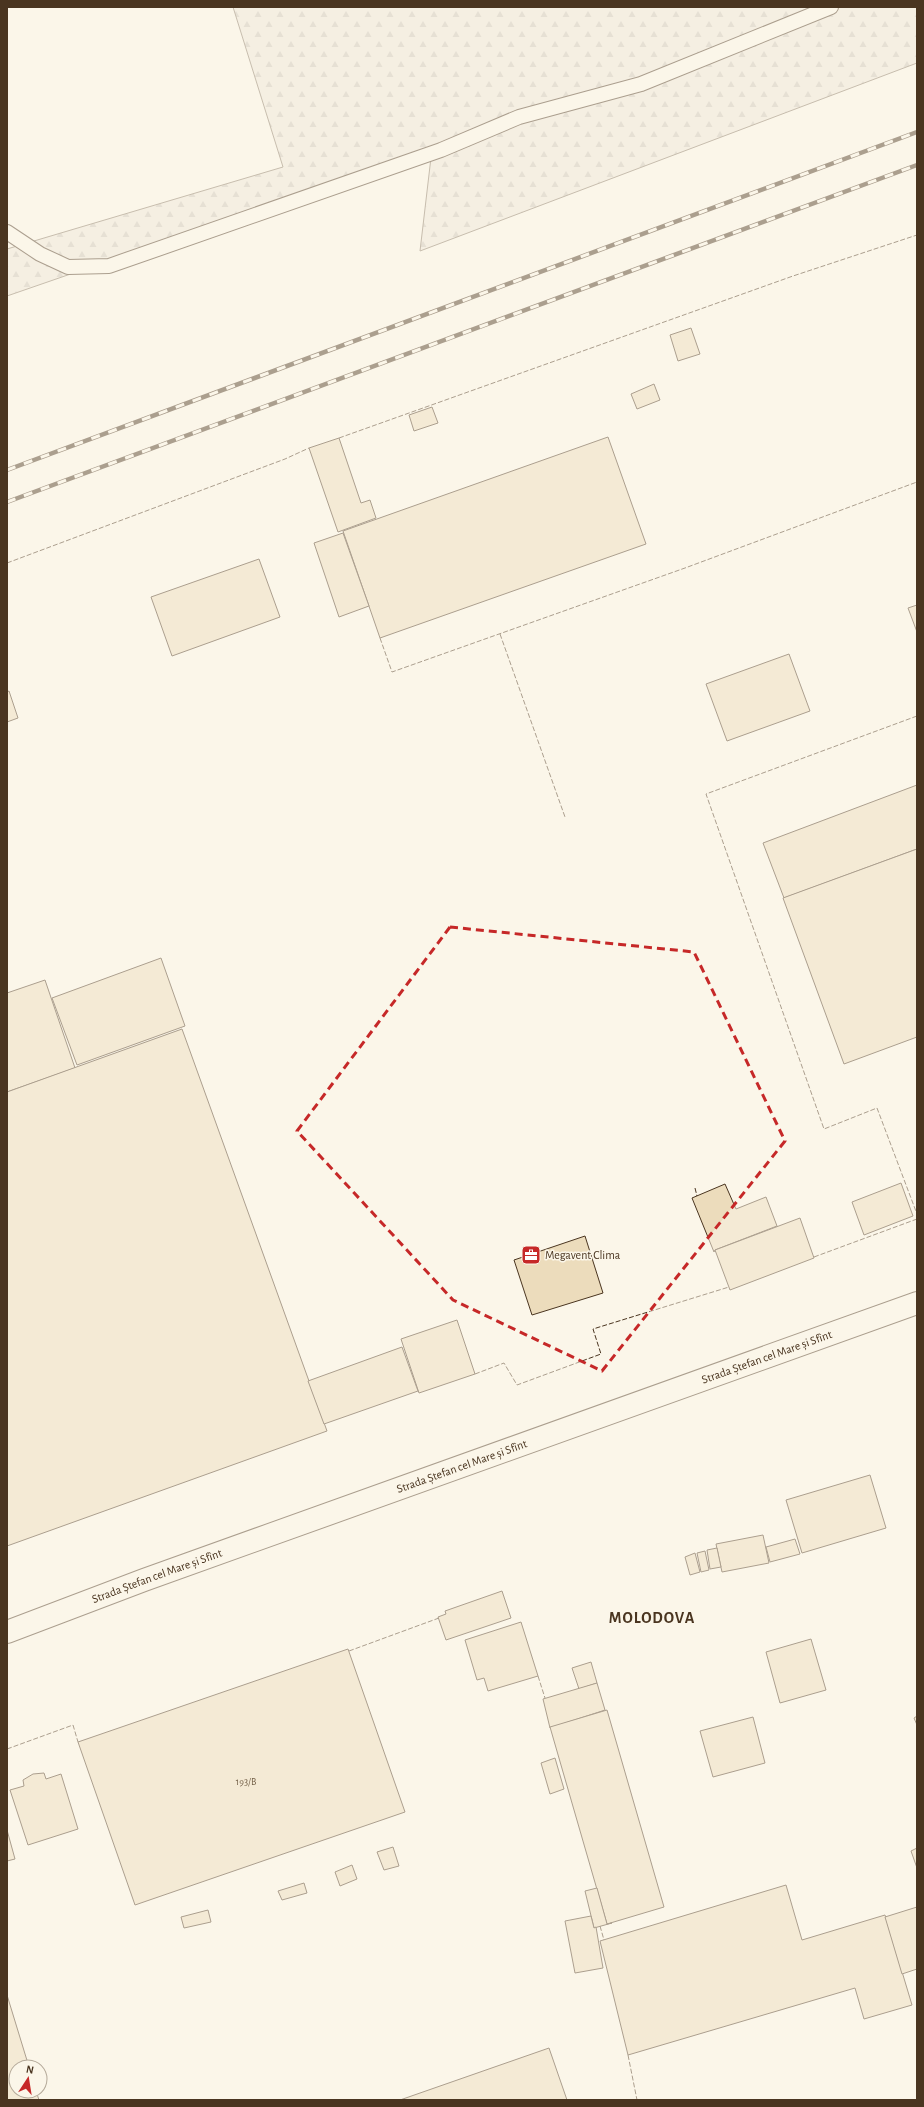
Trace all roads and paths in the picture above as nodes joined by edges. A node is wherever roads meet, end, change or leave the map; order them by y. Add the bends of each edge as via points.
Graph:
1 (831, 7) edge
2 (7, 232) edge
3 (917, 1303) edge
4 (7, 1632) edge

1 - 2 lane via 641,84 519,117 454,145 109,266 68,267 40,254
3 - 4 main road, Strada Ștefan cel Mare și Sfînt via 144,1580

